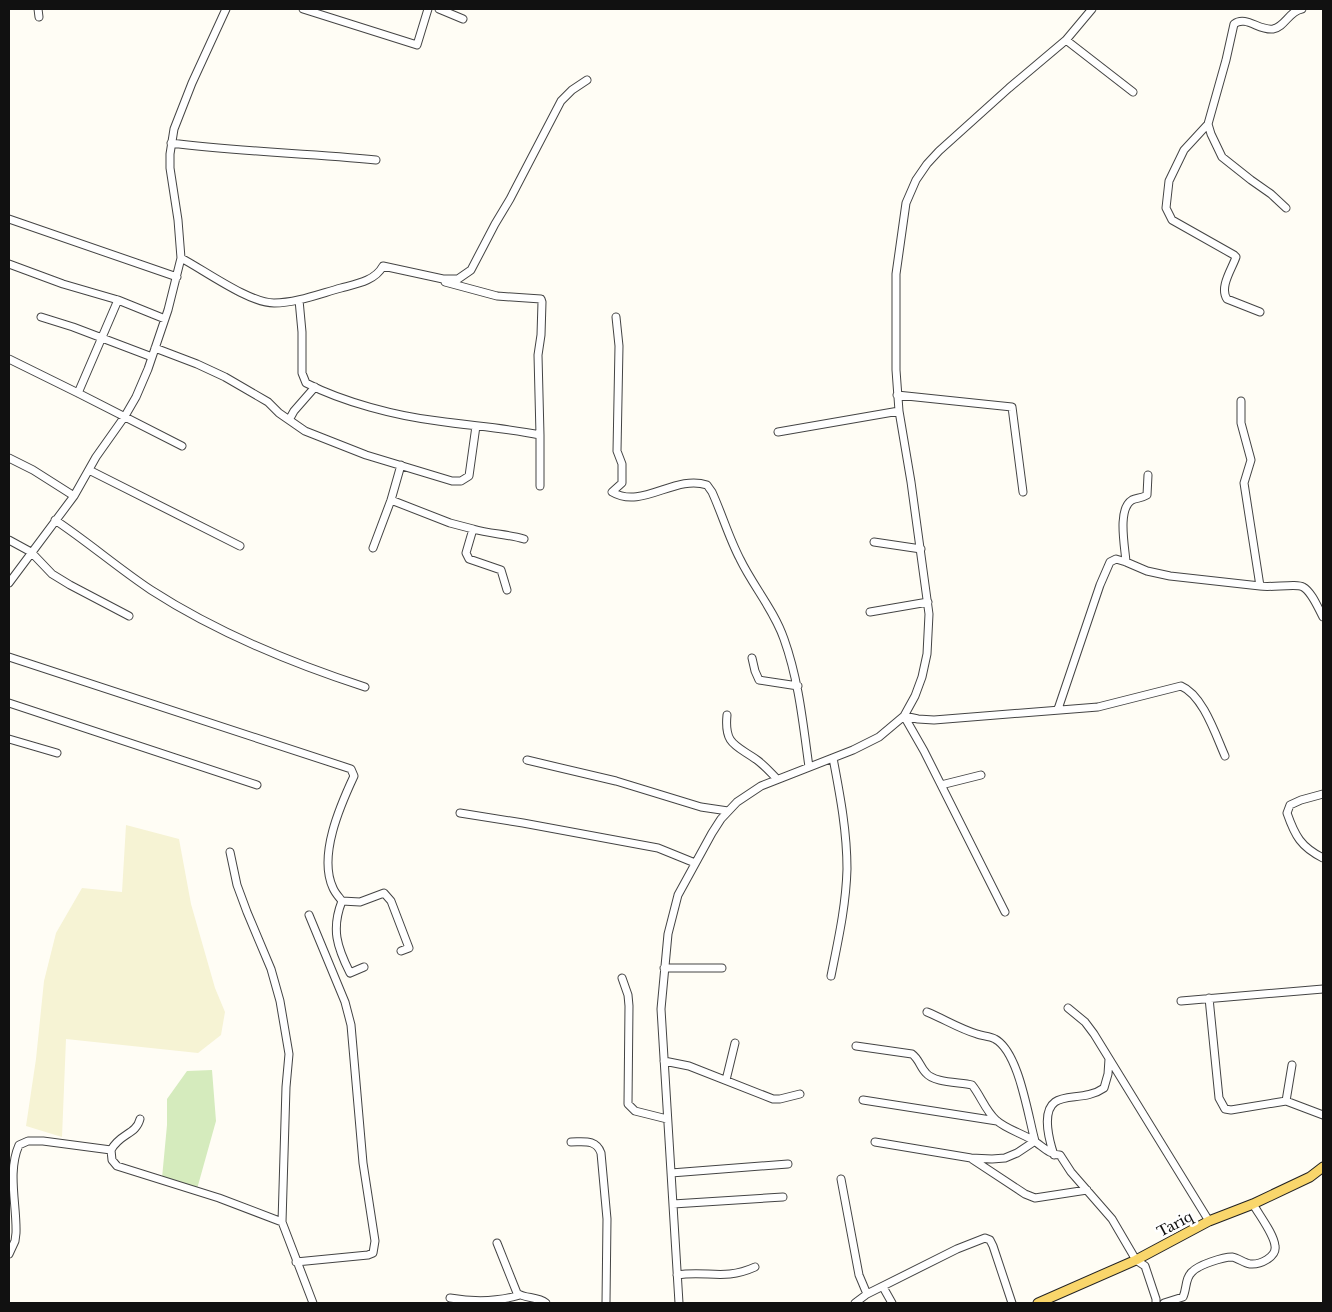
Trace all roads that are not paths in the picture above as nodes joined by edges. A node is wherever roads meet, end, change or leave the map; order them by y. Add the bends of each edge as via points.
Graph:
1 (38, 9) edge
2 (226, 9) edge
3 (303, 9) edge
4 (428, 9) edge
5 (439, 9) edge
6 (1092, 9) edge
7 (1302, 9) edge
8 (39, 17) dead end
9 (462, 19) dead end
10 (1066, 40) junction
11 (587, 80) dead end
12 (1133, 92) dead end
13 (1208, 124) junction
14 (171, 143) junction
15 (376, 160) dead end
16 (1286, 208) dead end
17 (9, 219) edge
18 (181, 258) junction
19 (9, 264) edge
20 (380, 273) junction
21 (177, 277) junction
22 (118, 300) junction
23 (299, 300) junction
24 (1260, 312) dead end
25 (616, 317) dead end
26 (40, 318) dead end
27 (165, 319) junction
28 (101, 338) junction
29 (155, 348) junction
30 (152, 357) junction
31 (9, 359) edge
32 (315, 387) junction
33 (78, 393) junction
34 (897, 395) junction
35 (1241, 401) dead end
36 (899, 411) junction
37 (125, 416) junction
38 (289, 420) junction
39 (476, 426) junction
40 (778, 432) dead end
41 (540, 435) junction
42 (182, 446) dead end
43 (9, 458) edge
44 (401, 465) junction
45 (89, 470) junction
46 (1148, 475) dead end
47 (540, 486) dead end
48 (1023, 492) dead end
49 (74, 496) junction
50 (391, 500) junction
51 (55, 520) junction
52 (473, 529) junction
53 (524, 539) dead end
54 (9, 540) edge
55 (874, 542) dead end
56 (240, 546) dead end
57 (373, 548) dead end
58 (921, 549) junction
59 (31, 552) junction
60 (1126, 562) junction
61 (9, 583) edge
62 (1260, 586) junction
63 (507, 590) dead end
64 (928, 602) junction
65 (870, 612) dead end
66 (129, 616) dead end
67 (1323, 617) edge
68 (9, 657) edge
69 (752, 658) dead end
70 (798, 686) junction
71 (365, 687) dead end
72 (9, 702) edge
73 (1058, 709) junction
74 (727, 715) dead end
75 (904, 716) junction
76 (9, 739) edge
77 (57, 753) dead end
78 (1226, 756) dead end
79 (833, 758) junction
80 (527, 760) dead end
81 (809, 767) junction
82 (981, 775) dead end
83 (777, 779) junction
84 (257, 785) dead end
85 (941, 785) junction
86 (1323, 794) edge
87 (728, 811) junction
88 (460, 813) dead end
89 (230, 852) dead end
90 (1323, 858) edge
91 (695, 864) junction
92 (342, 901) junction
93 (1005, 912) dead end
94 (309, 915) dead end
95 (401, 951) dead end
96 (364, 967) dead end
97 (664, 968) junction
98 (722, 968) dead end
99 (831, 976) dead end
100 (622, 978) dead end
101 (1323, 988) edge
102 (1210, 998) junction
103 (1181, 1001) dead end
104 (1068, 1008) dead end
105 (928, 1012) dead end
106 (735, 1043) dead end
107 (856, 1046) dead end
108 (1110, 1060) junction
109 (664, 1062) junction
110 (1292, 1065) dead end
111 (726, 1080) junction
112 (800, 1094) dead end
113 (863, 1100) dead end
114 (1286, 1101) junction
115 (1323, 1115) edge
116 (140, 1118) dead end
117 (667, 1119) junction
118 (997, 1121) junction
119 (571, 1142) dead end
120 (874, 1142) dead end
121 (1036, 1142) junction
122 (111, 1150) junction
123 (1054, 1156) junction
124 (971, 1158) junction
125 (788, 1164) dead end
126 (1323, 1167) edge
127 (670, 1173) junction
128 (841, 1179) dead end
129 (1087, 1190) junction
130 (782, 1196) dead end
131 (673, 1204) junction
132 (1254, 1204) junction
133 (1209, 1221) junction
134 (282, 1222) junction
135 (497, 1243) dead end
136 (9, 1254) edge
137 (1136, 1260) junction
138 (296, 1262) junction
139 (755, 1267) dead end
140 (677, 1275) junction
141 (883, 1287) junction
142 (867, 1294) junction
143 (520, 1295) junction
144 (450, 1298) dead end
145 (313, 1303) edge
146 (546, 1303) edge
147 (606, 1303) edge
148 (679, 1303) edge
149 (855, 1303) edge
150 (892, 1303) edge
151 (1012, 1303) edge
152 (1038, 1303) edge
153 (1156, 1303) edge
154 (1164, 1303) edge

1 - 8 street
2 - 14 street via 185,99
3 - 4 street via 417,45
5 - 9 street
6 - 10 street
7 - 13 street via 1273,29 1238,20 1234,24
10 - 12 street
10 - 34 street via 939,151 916,180 906,203 896,274
11 - 20 street via 561,101 471,270 458,279 443,279 383,266
13 - 16 street via 1222,157
13 - 24 street via 1184,150 1169,181 1166,208 1172,220 1236,257 1224,294 1227,299
14 - 15 street
14 - 18 street via 170,168
17 - 21 street
18 - 21 street
18 - 23 street via 256,300 273,303
19 - 22 street
20 - 23 street
20 - 41 street via 407,272 497,296 541,299 538,355
21 - 27 street
22 - 27 street
22 - 28 street
23 - 32 street via 302,373 306,383
25 - 70 street via 619,346 617,451 622,464 622,483 612,492 636,498 692,483 707,485 738,557 772,612
26 - 28 street
27 - 29 street
28 - 30 street
28 - 33 street
29 - 30 street
29 - 38 street via 224,377 268,402
30 - 37 street
31 - 33 street
32 - 38 street
32 - 39 street via 398,414
33 - 37 street
34 - 36 street
34 - 48 street via 1012,407
35 - 62 street via 1241,423 1251,460 1244,483
36 - 40 street
36 - 58 street
37 - 42 street
37 - 45 street
38 - 44 street via 332,442
39 - 41 street
39 - 44 street via 471,468 464,480 452,481
41 - 47 street
43 - 49 street
44 - 50 street
45 - 49 street
45 - 56 street
46 - 60 street via 1147,495 1132,500 1125,510
49 - 51 street
50 - 52 street
50 - 57 street
51 - 59 street
51 - 71 street via 152,590 190,613 265,650
52 - 53 street
52 - 63 street via 467,557 501,570
54 - 59 street
55 - 58 street
58 - 64 street
59 - 61 street
59 - 66 street via 52,574
60 - 62 street via 1170,576
60 - 73 street via 1116,559 1106,569
62 - 67 street via 1304,587
64 - 65 street
64 - 75 street via 927,654 915,696
68 - 92 street via 351,769 354,776 330,842 329,868 333,888
69 - 70 street via 759,680
70 - 81 street
72 - 84 street
73 - 75 street via 934,720
73 - 78 street via 1098,708 1181,686 1188,689 1204,710
74 - 83 street via 725,730 734,745
75 - 79 street via 879,737
75 - 85 street
76 - 77 street
79 - 81 street
79 - 99 street via 843,810 846,869 841,927
80 - 87 street via 616,781 701,807
81 - 83 street
82 - 85 street
83 - 87 street via 746,796
85 - 93 street
86 - 90 street via 1290,805 1286,813 1301,844
87 - 91 street
88 - 91 street via 658,848
89 - 134 street via 240,895 274,977 287,1039
91 - 97 street via 678,895
92 - 95 street via 360,902 384,894 391,901 409,948
92 - 96 street via 337,914 338,944 350,973
94 - 138 street via 351,1025 361,1146 375,1241 373,1253 368,1256
97 - 98 street
97 - 109 street via 661,1009
100 - 117 street via 629,1006 628,1104 635,1111
101 - 102 street
102 - 103 street
102 - 114 street via 1222,1105 1231,1110
104 - 108 street via 1085,1022
105 - 121 street via 995,1039 1007,1051 1020,1079
106 - 111 street
107 - 118 street via 912,1054 931,1078 972,1084 984,1107
108 - 123 street via 1104,1088 1088,1096 1063,1099 1050,1108 1047,1125
108 - 133 street
109 - 111 street via 689,1066
109 - 117 street
110 - 114 street
111 - 112 street via 773,1099
113 - 118 street
114 - 115 street
116 - 122 street via 135,1130 119,1138
117 - 127 street
118 - 121 street
119 - 147 street via 590,1141 601,1153 607,1219
120 - 124 street
121 - 123 street
121 - 124 street via 1005,1158
122 - 134 street via 112,1160 117,1166
122 - 136 street via 42,1141 19,1145 13,1178 16,1233
123 - 129 street via 1060,1155
124 - 129 street via 1035,1198
125 - 127 street
126 - 132 main road, Tariq via 1310,1177
127 - 131 street
128 - 142 street via 859,1276
129 - 137 street via 1112,1219
130 - 131 street
131 - 140 street
132 - 133 main road, Tariq
132 - 154 street via 1276,1247 1270,1258 1252,1264 1232,1257 1219,1259 1193,1271 1183,1297
133 - 137 main road, Tariq
134 - 138 street
135 - 143 street
137 - 152 main road, Tariq
137 - 153 street via 1145,1266
138 - 145 street
139 - 140 street via 732,1275
140 - 148 street
141 - 142 street
141 - 150 street
141 - 151 street via 985,1238 993,1246
142 - 149 street
143 - 144 street via 470,1302
143 - 146 street

